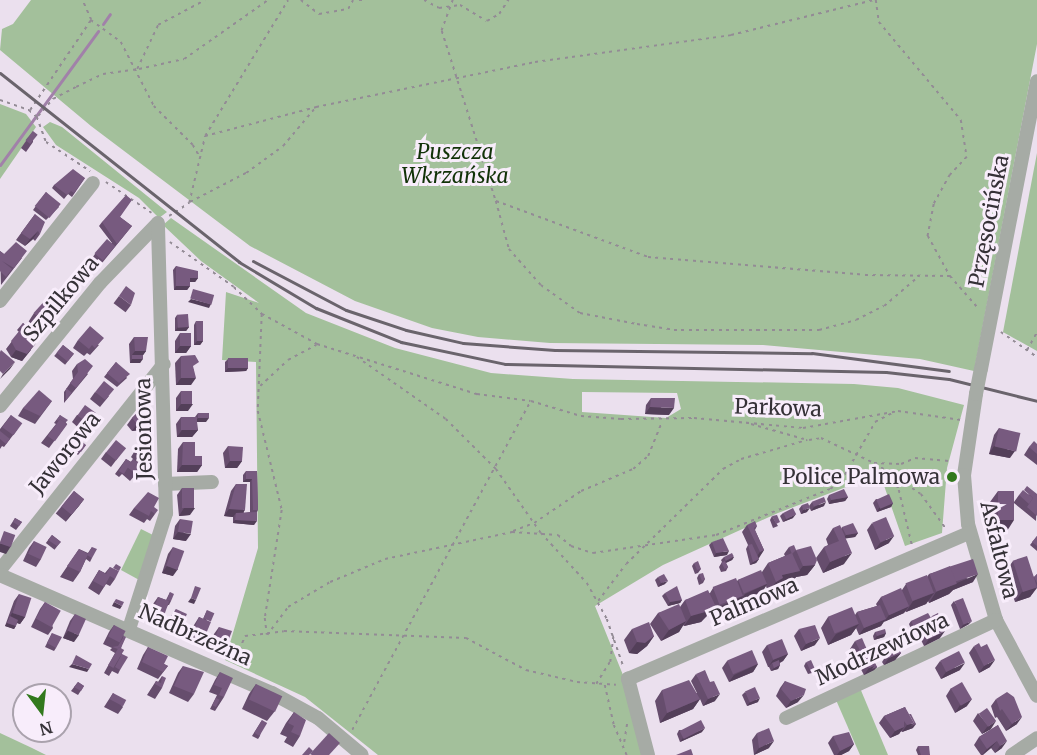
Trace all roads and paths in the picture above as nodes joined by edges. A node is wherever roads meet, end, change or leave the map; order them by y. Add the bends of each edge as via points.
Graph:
1 (82, 0) edge
2 (205, 0) edge
3 (268, 0) edge
4 (288, 0) edge
5 (301, 0) edge
6 (353, 0) edge
7 (359, 0) edge
8 (363, 0) edge
9 (424, 0) edge
10 (453, 0) edge
11 (508, 0) edge
12 (874, 0) edge
13 (449, 9) junction
14 (91, 20) junction
15 (137, 69) junction
16 (457, 79) junction
17 (1037, 81) edge
18 (0, 100) edge
19 (316, 107) junction
20 (29, 110) junction
21 (205, 136) junction
22 (201, 158) junction
23 (93, 183) dead end
24 (496, 201) junction
25 (189, 203) junction
26 (158, 223) junction
27 (168, 239) dead end
28 (920, 275) junction
29 (950, 276) junction
30 (0, 301) edge
31 (262, 314) junction
32 (990, 321) junction
33 (1037, 332) edge
34 (317, 345) junction
35 (1027, 351) junction
36 (357, 356) junction
37 (1037, 357) edge
38 (164, 364) junction
39 (981, 369) joint
40 (259, 387) junction
41 (531, 400) junction
42 (0, 406) edge
43 (898, 411) junction
44 (662, 421) junction
45 (971, 421) junction
46 (748, 423) junction
47 (807, 440) junction
48 (858, 455) junction
49 (952, 461) dead end
50 (874, 463) junction
51 (496, 469) junction
52 (890, 472) junction
53 (212, 482) dead end
54 (165, 484) junction
55 (534, 524) junction
56 (512, 532) junction
57 (541, 533) junction
58 (948, 533) dead end
59 (969, 533) junction
60 (454, 545) junction
61 (647, 547) junction
62 (912, 548) dead end
63 (0, 572) edge
64 (598, 602) junction
65 (996, 620) junction
66 (129, 629) junction
67 (613, 635) junction
68 (267, 636) junction
69 (402, 638) junction
70 (229, 674) junction
71 (628, 679) junction
72 (596, 684) junction
73 (605, 685) junction
74 (1037, 696) edge
75 (786, 718) dead end
76 (1037, 738) edge
77 (346, 741) junction
78 (362, 755) edge
79 (627, 755) edge
80 (648, 755) edge
81 (1012, 755) edge

1 - 14 path
2 - 15 path via 158,25
3 - 15 path via 184,59
4 - 21 path
5 - 6 path via 319,14 348,9
7 - 8 path
9 - 13 path
10 - 13 path
11 - 13 path via 499,14 488,21 460,5
12 - 16 path via 731,35 536,62
12 - 29 path via 879,22 961,120 967,157 950,175 929,220 928,236
13 - 16 path via 442,31
14 - 15 path via 121,42
14 - 20 path
15 - 20 path via 103,74 53,99 35,115
15 - 22 path via 154,106
16 - 19 path
16 - 24 path
17 - 32 street, Przęsocińska
18 - 20 path
19 - 21 path
19 - 25 path via 283,146 246,173
21 - 22 path
22 - 25 path
23 - 30 street
24 - 28 path via 648,257 865,275
24 - 28 path via 509,249 541,285 580,312 637,324 674,330 819,330 856,320 884,306
25 - 26 path
26 - 38 street, Jesionowa
26 - 42 street, Szpilkowa via 100,283
27 - 31 path, Parkowa via 234,287
28 - 29 path
29 - 32 path
31 - 34 path, Parkowa
31 - 40 path
32 - 35 path
32 - 39 street, Przęsocińska
33 - 35 path
34 - 36 path, Parkowa
34 - 40 path via 288,360
35 - 37 path
36 - 41 path, Parkowa via 449,388
36 - 51 path via 446,419
38 - 54 street, Jesionowa
38 - 63 street, Jaworowa
39 - 45 street, Asfaltowa, bridge
40 - 68 path via 258,411 282,510 265,618
41 - 44 path, Parkowa via 582,416
41 - 51 path
43 - 45 path, Parkowa
43 - 46 path, Parkowa via 803,428
43 - 48 path via 875,422
44 - 46 path, Parkowa via 694,418
44 - 55 path via 648,456 633,469 581,491
45 - 59 street, Asfaltowa via 964,475
46 - 47 path via 777,435
47 - 48 path via 820,438
47 - 61 path via 741,459 723,469
48 - 50 path
48 - 61 path via 841,481 830,489 716,535
49 - 50 path via 915,458 901,464
50 - 52 path
51 - 55 path
51 - 60 path
52 - 58 path via 921,494
52 - 62 path via 899,490
53 - 54 street
54 - 66 street, Jesionowa via 166,513
55 - 56 path
55 - 57 path
56 - 57 path
56 - 60 path
57 - 61 path via 558,535 571,546 593,553
57 - 64 path via 587,583
59 - 65 street, Asfaltowa
59 - 71 street, Palmowa
60 - 68 path via 385,560 330,582 288,607
60 - 69 path
61 - 64 path via 626,564
63 - 66 street, Nadbrzeżna
64 - 67 path
65 - 74 street, Asfaltowa
65 - 75 street, Modrzewiowa
66 - 70 street, Nadbrzeżna
67 - 71 path
67 - 72 path via 610,662
68 - 69 path via 284,631
68 - 70 path via 245,636
69 - 72 path via 466,638 526,670
69 - 77 path
70 - 77 street, Nadbrzeżna via 301,708
71 - 73 path
71 - 80 street
72 - 73 path
73 - 79 path
76 - 81 street
77 - 78 street, Nadbrzeżna

